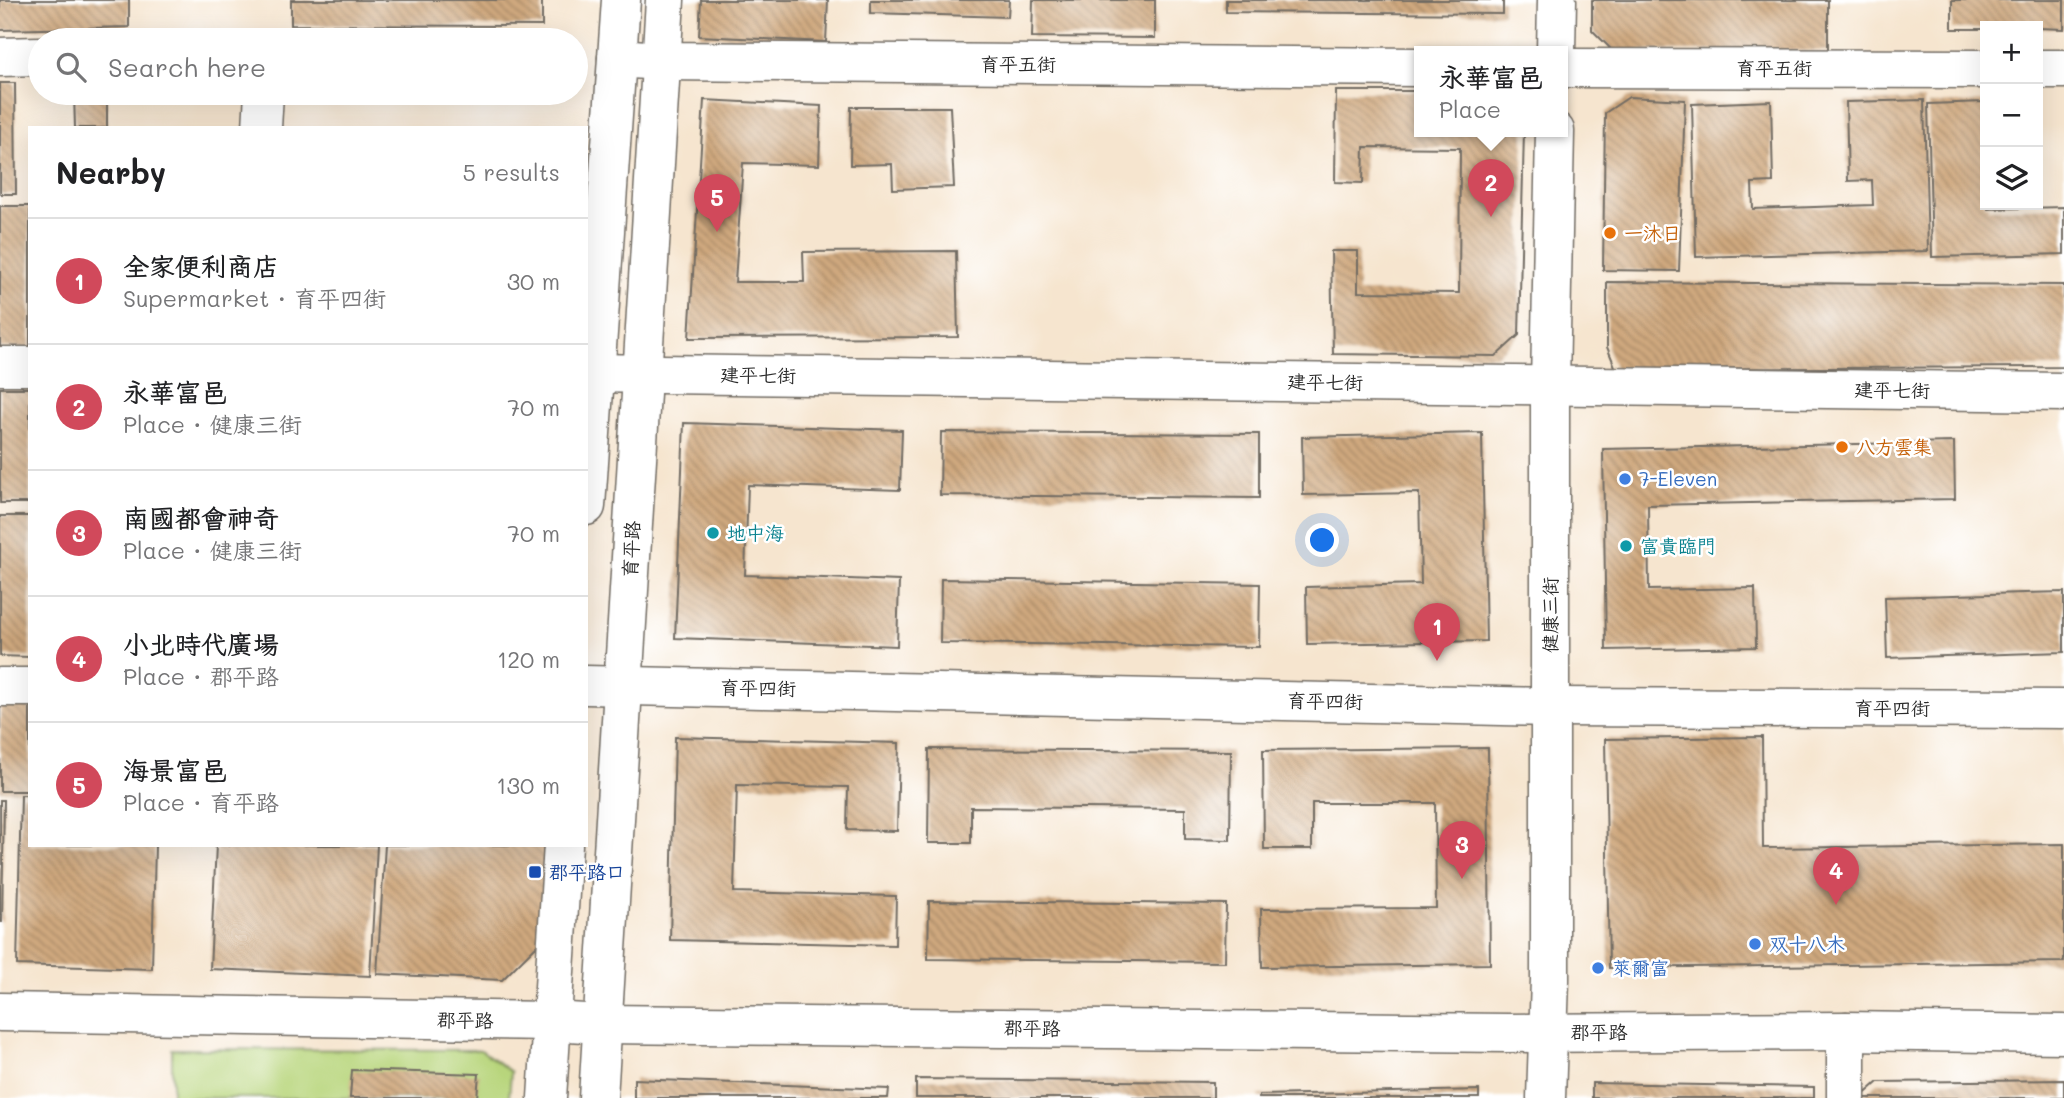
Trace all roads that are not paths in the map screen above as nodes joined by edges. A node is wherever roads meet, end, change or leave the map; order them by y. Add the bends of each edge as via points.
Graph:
1 (621, 0) edge
2 (665, 0) edge
3 (1557, 0) edge
4 (1556, 46) edge
5 (28, 56) edge
6 (0, 57) edge
7 (617, 58) junction
8 (661, 61) junction
9 (1414, 67) edge
10 (1568, 68) edge
11 (1980, 69) edge
12 (2043, 69) edge
13 (2064, 69) edge
14 (263, 105) edge
15 (262, 126) edge
16 (1555, 137) edge
17 (0, 366) edge
18 (28, 366) edge
19 (591, 374) edge
20 (642, 374) junction
21 (1550, 385) junction
22 (2064, 392) edge
23 (588, 453) edge
24 (605, 685) edge
25 (0, 687) edge
26 (28, 687) edge
27 (1550, 707) junction
28 (2064, 709) edge
29 (563, 847) edge
30 (0, 1012) edge
31 (551, 1021) junction
32 (602, 1024) junction
33 (1846, 1031) junction
34 (1546, 1033) junction
35 (2064, 1034) edge
36 (547, 1098) edge
37 (598, 1098) edge
38 (1546, 1098) edge
39 (1846, 1098) edge

1 - 7 street
2 - 8 street, 育平路
3 - 4 street
5 - 6 street
7 - 8 street, 育平五街
7 - 19 street
8 - 9 street, 育平五街
8 - 20 street, 育平路
10 - 11 street, 育平五街
12 - 13 street
14 - 15 street
16 - 21 street, 健康三街
17 - 18 street
19 - 20 street, 建平七街
19 - 23 street
20 - 21 street, 建平七街
20 - 24 street, 育平路
21 - 22 street, 建平七街
21 - 27 street, 健康三街
24 - 27 street, 育平四街
24 - 32 street, 育平路
25 - 26 street
27 - 28 street, 育平四街
27 - 34 street, 健康三街
29 - 31 street
30 - 31 street, 郡平路
31 - 32 street, 郡平路
31 - 36 street
32 - 34 street, 郡平路
32 - 37 street, 育平路
33 - 34 street, 郡平路
33 - 35 street, 郡平路
33 - 39 street
34 - 38 street, 健康三街

